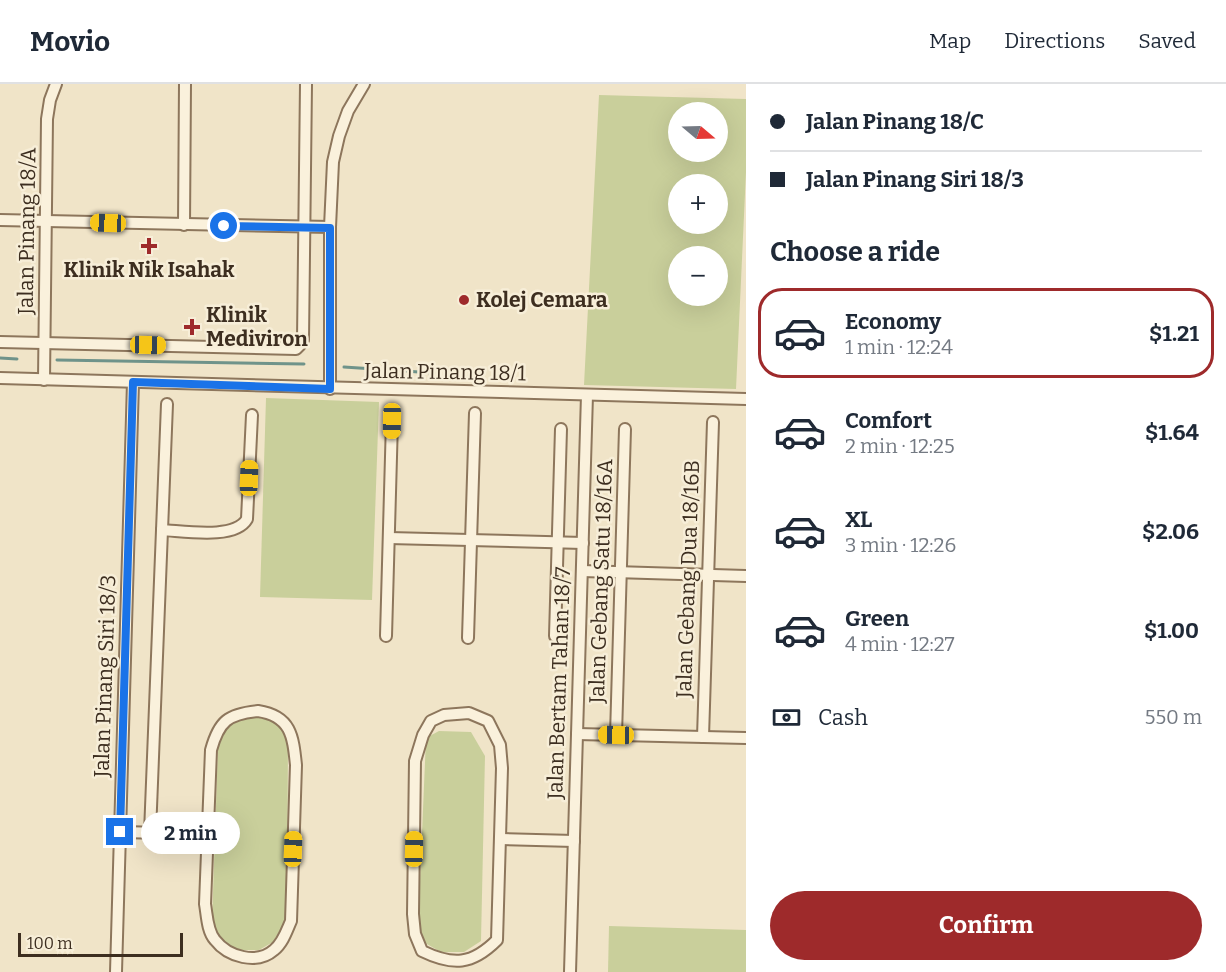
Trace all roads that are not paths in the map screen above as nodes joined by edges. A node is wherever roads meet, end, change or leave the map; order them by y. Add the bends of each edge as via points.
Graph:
1 (56, 84) edge
2 (185, 84) edge
3 (306, 84) edge
4 (364, 84) edge
5 (0, 220) edge
6 (48, 221) junction
7 (184, 225) junction
8 (303, 228) junction
9 (330, 228) junction
10 (0, 342) edge
11 (45, 343) junction
12 (0, 378) edge
13 (44, 380) junction
14 (133, 382) junction
15 (330, 389) junction
16 (587, 395) junction
17 (746, 399) edge
18 (167, 404) dead end
19 (475, 413) dead end
20 (252, 415) dead end
21 (392, 421) dead end
22 (713, 422) dead end
23 (561, 429) dead end
24 (625, 429) dead end
25 (162, 530) junction
26 (388, 538) junction
27 (471, 540) junction
28 (557, 543) junction
29 (583, 543) junction
30 (582, 572) junction
31 (621, 573) junction
32 (708, 575) junction
33 (746, 576) edge
34 (386, 636) dead end
35 (555, 636) dead end
36 (468, 638) dead end
37 (577, 734) junction
38 (616, 735) junction
39 (703, 737) junction
40 (746, 738) edge
41 (120, 832) junction
42 (150, 833) junction
43 (209, 834) junction
44 (501, 839) junction
45 (574, 841) junction
46 (116, 972) edge
47 (570, 972) edge

1 - 6 street, Jalan Pinang 18/A via 47,119
2 - 7 street
3 - 8 street
4 - 9 street via 339,136 333,162
5 - 6 street
6 - 7 street
6 - 11 street, Jalan Pinang 18/A
7 - 8 street
8 - 9 street
8 - 11 street via 303,340 296,349
9 - 15 street
10 - 11 street
11 - 13 street, Jalan Pinang 18/A
12 - 13 street, Jalan Pinang 18/1
13 - 14 street, Jalan Pinang 18/1
14 - 15 street, Jalan Pinang 18/1
14 - 41 street, Jalan Pinang Siri 18/3
15 - 16 street, Jalan Pinang 18/1
16 - 17 street, Jalan Pinang 18/1
16 - 29 street, Jalan Bertam Tahan 18/7
18 - 25 street
19 - 27 street
20 - 25 street via 248,519 244,525 231,532
21 - 26 street
22 - 32 street, Jalan Gebang Dua 18/16B
23 - 28 street
24 - 31 street, Jalan Gebang Satu 18/16A
25 - 42 street
26 - 27 street
26 - 34 street
27 - 28 street
27 - 36 street
28 - 29 street
28 - 35 street
29 - 30 street, Jalan Bertam Tahan 18/7
30 - 31 street
30 - 37 street, Jalan Bertam Tahan 18/7
31 - 32 street
31 - 38 street, Jalan Gebang Satu 18/16A
32 - 33 street
32 - 39 street, Jalan Gebang Dua 18/16B
37 - 38 street
37 - 45 street, Jalan Bertam Tahan 18/7
38 - 39 street
39 - 40 street
41 - 42 street
41 - 46 street, Jalan Pinang Siri 18/3
42 - 43 street
43 - 43 street via 211,750 216,733 238,713 272,713 284,723 293,740 295,759 291,921 275,950 264,956 237,956 213,939 205,904
44 - 44 street via 496,939 484,952 469,959 442,961 422,951 413,914 415,761 431,721 444,715 469,713 488,721 500,745
44 - 45 street
45 - 47 street, Jalan Bertam Tahan 18/7

